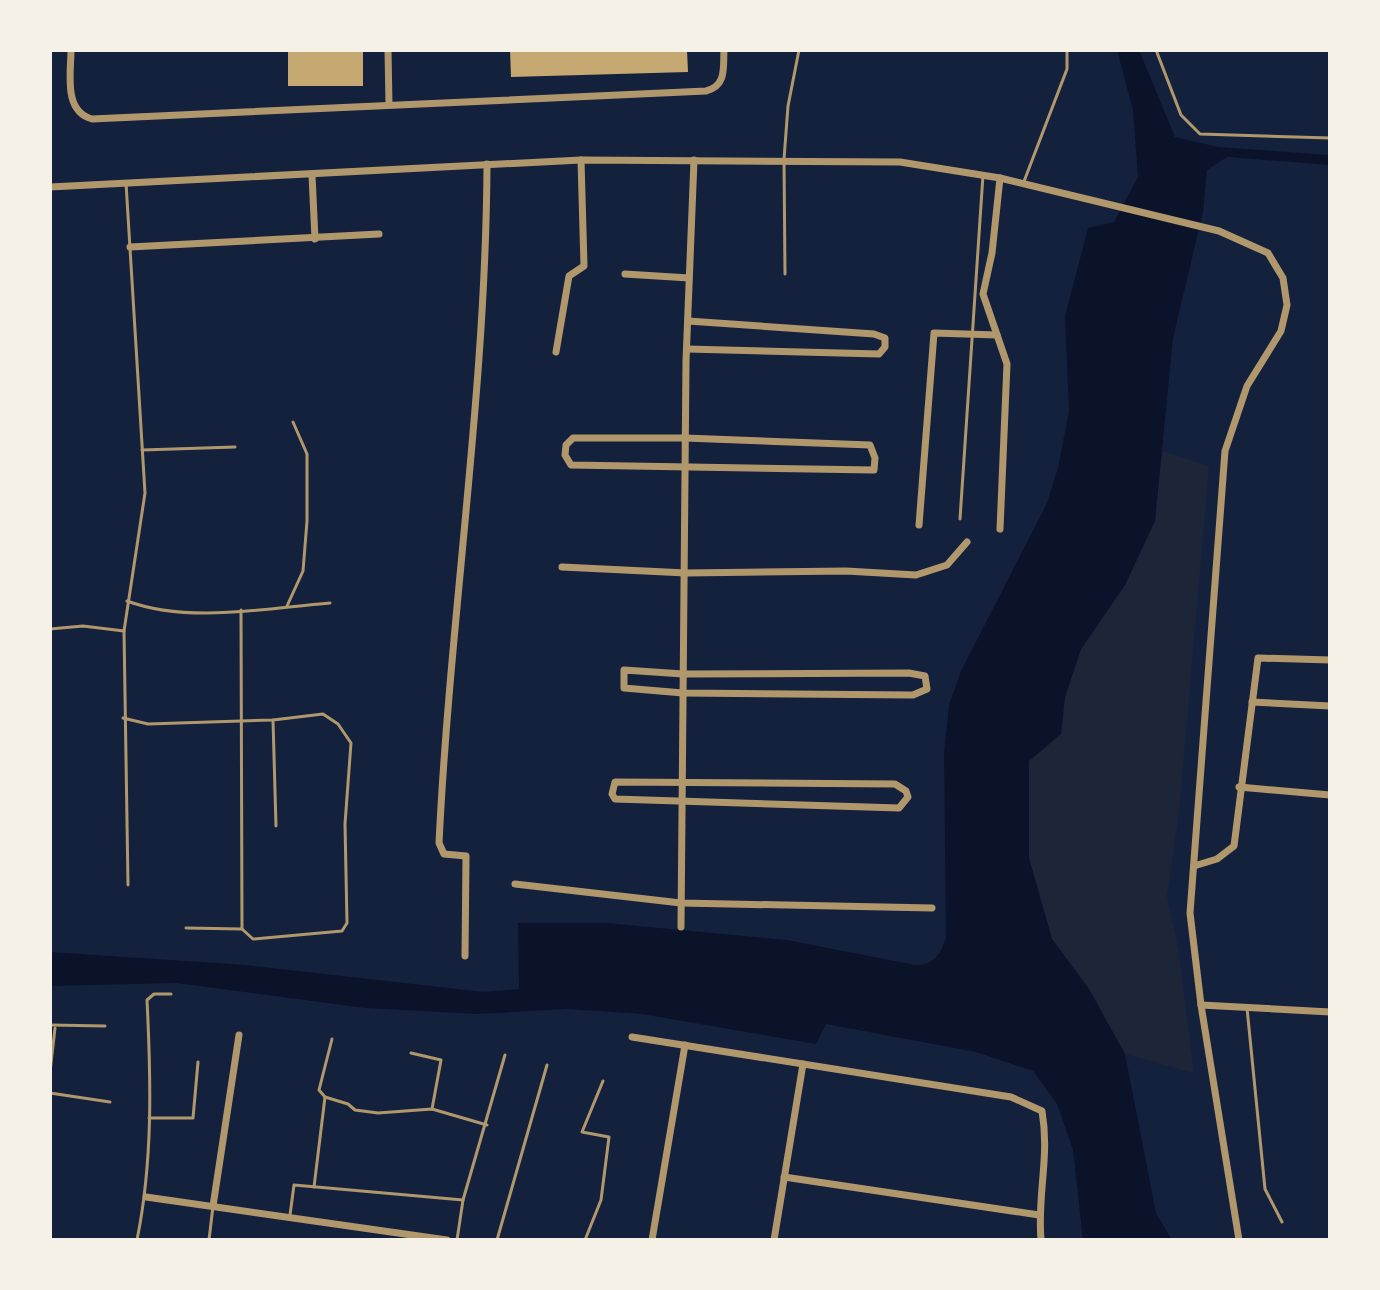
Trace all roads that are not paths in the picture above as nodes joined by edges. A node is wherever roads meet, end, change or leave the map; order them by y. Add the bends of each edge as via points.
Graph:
1 (71, 50) edge
2 (388, 50) edge
3 (724, 50) edge
4 (799, 50) edge
5 (1067, 50) edge
6 (1156, 50) edge
7 (389, 105) junction
8 (1330, 138) edge
9 (784, 159) junction
10 (581, 160) junction
11 (694, 160) junction
12 (487, 164) junction
13 (312, 175) junction
14 (983, 175) junction
15 (1000, 178) junction
16 (126, 183) junction
17 (1023, 184) junction
18 (50, 187) edge
19 (379, 234) dead end
20 (315, 239) junction
21 (130, 247) junction
22 (625, 274) dead end
23 (785, 274) dead end
24 (689, 278) junction
25 (688, 321) junction
26 (971, 334) junction
27 (997, 335) junction
28 (687, 349) junction
29 (556, 352) dead end
30 (293, 422) dead end
31 (685, 438) junction
32 (235, 447) dead end
33 (142, 450) junction
34 (685, 468) junction
35 (960, 519) dead end
36 (919, 525) dead end
37 (1000, 529) dead end
38 (967, 542) dead end
39 (562, 567) dead end
40 (686, 573) junction
41 (127, 601) junction
42 (330, 603) dead end
43 (287, 606) junction
44 (241, 610) junction
45 (50, 629) edge
46 (124, 631) junction
47 (1330, 660) edge
48 (683, 674) junction
49 (683, 693) junction
50 (1252, 702) junction
51 (1330, 706) edge
52 (123, 718) junction
53 (243, 719) junction
54 (273, 720) junction
55 (682, 784) junction
56 (1239, 787) junction
57 (1330, 795) edge
58 (682, 802) junction
59 (276, 826) dead end
60 (1194, 866) junction
61 (515, 884) dead end
62 (128, 885) dead end
63 (681, 903) junction
64 (932, 908) dead end
65 (681, 927) dead end
66 (186, 928) dead end
67 (242, 929) junction
68 (465, 956) dead end
69 (171, 994) dead end
70 (1201, 1005) junction
71 (1247, 1008) junction
72 (1330, 1012) edge
73 (52, 1026) edge
74 (105, 1026) dead end
75 (239, 1035) dead end
76 (632, 1037) dead end
77 (332, 1039) dead end
78 (685, 1045) junction
79 (411, 1053) dead end
80 (505, 1055) dead end
81 (198, 1062) dead end
82 (803, 1064) junction
83 (547, 1065) dead end
84 (50, 1072) edge
85 (603, 1081) dead end
86 (50, 1093) edge
87 (325, 1097) junction
88 (110, 1102) dead end
89 (432, 1109) junction
90 (149, 1118) junction
91 (487, 1125) junction
92 (784, 1177) junction
93 (314, 1187) junction
94 (146, 1197) junction
95 (463, 1200) junction
96 (213, 1206) junction
97 (1039, 1215) junction
98 (290, 1217) junction
99 (1282, 1222) dead end
100 (137, 1240) edge
101 (209, 1240) edge
102 (447, 1240) edge
103 (457, 1240) edge
104 (497, 1240) edge
105 (585, 1240) edge
106 (652, 1240) edge
107 (774, 1240) edge
108 (1041, 1240) edge
109 (1239, 1240) edge

1 - 7 street via 71,96 77,110 92,119
2 - 7 street
3 - 7 street via 719,85 706,91
4 - 9 lane
5 - 17 lane via 1067,69
6 - 8 lane via 1181,115 1200,134
9 - 11 street
9 - 14 street via 900,162
9 - 23 lane
10 - 11 street
10 - 12 street
10 - 29 street via 584,266 569,276
11 - 24 street
12 - 13 street
12 - 68 street via 487,283 445,706 439,843 444,854 466,855
13 - 16 street
13 - 20 street
14 - 15 street
14 - 26 lane
15 - 17 street
15 - 27 street via 983,294
16 - 18 street
16 - 21 lane
17 - 60 street via 1219,231 1268,253 1283,278 1287,305 1281,331 1247,386 1225,451
19 - 20 street
20 - 21 street
21 - 33 lane
22 - 24 street
24 - 25 street
25 - 28 street
25 - 28 street via 874,334 885,338 885,347 879,354
26 - 27 street
26 - 35 lane
26 - 36 street via 934,333
27 - 37 street via 1007,364
28 - 31 street
30 - 43 lane via 307,454 307,521 303,571
31 - 34 street
31 - 34 street via 573,438 565,455 571,465
31 - 34 street via 870,445 875,458 874,470
32 - 33 lane
33 - 41 lane via 145,493
34 - 40 street
38 - 40 street via 947,565 916,575
39 - 40 street
40 - 48 street
41 - 44 lane via 149,609
41 - 46 lane
42 - 43 lane
43 - 44 lane
44 - 53 lane
45 - 46 lane
46 - 52 lane
47 - 50 street via 1258,658
48 - 49 street
48 - 49 street via 624,670 622,681 624,688
48 - 49 street via 909,673 925,676 927,689 913,695
49 - 55 street
50 - 51 street
50 - 56 street
52 - 53 lane via 148,724
52 - 62 lane
53 - 54 lane
53 - 67 lane
54 - 59 lane
54 - 67 lane via 323,714 351,743 345,824 347,923 342,931 253,939
55 - 58 street
55 - 58 street via 615,782 612,794 615,799
55 - 58 street via 895,784 908,797 899,808
56 - 57 street
56 - 60 street via 1234,846 1217,859
58 - 63 street
60 - 70 street via 1190,913
61 - 63 street
63 - 64 street
63 - 65 street
66 - 67 lane
69 - 90 lane via 154,994 147,1000
70 - 71 street
70 - 109 street
71 - 72 street
71 - 99 lane via 1265,1189
73 - 74 lane
73 - 84 lane
75 - 96 street
76 - 78 street
77 - 87 lane via 319,1090
78 - 82 street
78 - 106 street
79 - 89 lane via 441,1060
80 - 91 lane
81 - 90 lane via 193,1118
82 - 92 street
82 - 97 street via 1011,1097 1042,1111 1047,1143
83 - 104 lane
85 - 105 lane via 582,1132 609,1137 601,1200
86 - 88 lane
87 - 89 lane via 378,1113
87 - 93 lane
89 - 91 lane
90 - 94 lane
91 - 95 lane
92 - 97 street
92 - 107 street
93 - 95 lane
93 - 98 lane via 294,1185
94 - 96 street
94 - 100 lane
95 - 103 lane
96 - 98 street
96 - 101 lane
97 - 108 street
98 - 102 street

